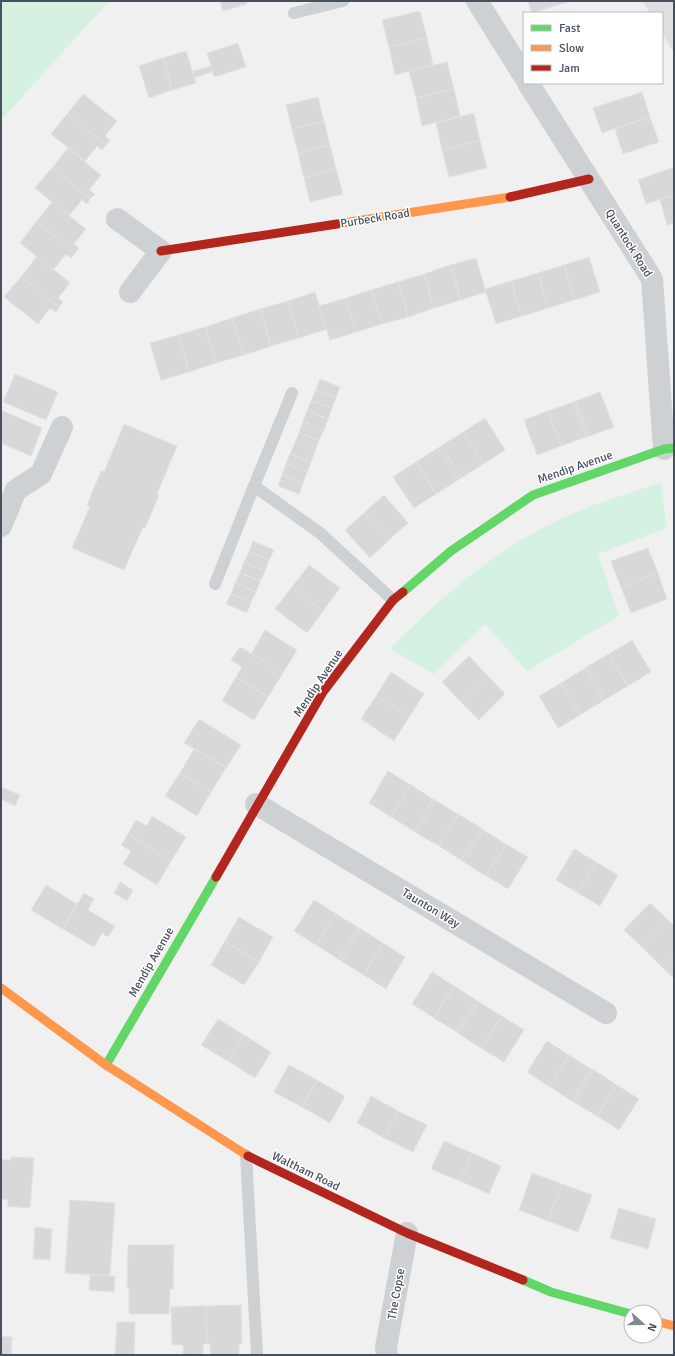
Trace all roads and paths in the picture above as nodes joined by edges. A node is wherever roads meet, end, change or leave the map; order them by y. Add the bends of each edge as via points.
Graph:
1 (343, 1) edge
2 (477, 1) edge
3 (294, 13) dead end
4 (523, 74) edge
5 (529, 84) edge
6 (589, 179) junction
7 (117, 219) dead end
8 (160, 251) junction
9 (130, 292) dead end
10 (292, 393) dead end
11 (62, 427) dead end
12 (669, 448) edge
13 (254, 486) junction
14 (1, 526) edge
15 (215, 584) dead end
16 (393, 600) junction
17 (256, 804) junction
18 (1, 988) edge
19 (606, 1013) dead end
20 (106, 1065) junction
21 (246, 1155) junction
22 (407, 1233) junction
23 (623, 1312) edge
24 (663, 1323) edge
25 (674, 1326) edge
26 (257, 1355) edge
27 (387, 1355) edge

1 - 3 lane
2 - 4 street
5 - 6 street, Quantock Road
6 - 8 street, Purbeck Road via 506,198
6 - 12 street, Quantock Road via 652,279
7 - 8 street
8 - 9 street
10 - 13 lane
11 - 14 street via 41,474 16,490
12 - 16 street, Mendip Avenue via 533,495 451,551
13 - 15 lane
13 - 16 lane via 320,533
16 - 17 street, Mendip Avenue via 323,692
17 - 19 street, Taunton Way
17 - 20 street, Mendip Avenue
18 - 20 street, Waltham Road
20 - 21 street, Waltham Road
21 - 22 street, Waltham Road
21 - 26 lane
22 - 23 street, Waltham Road via 551,1292
22 - 27 street, The Copse via 386,1347
24 - 25 street

